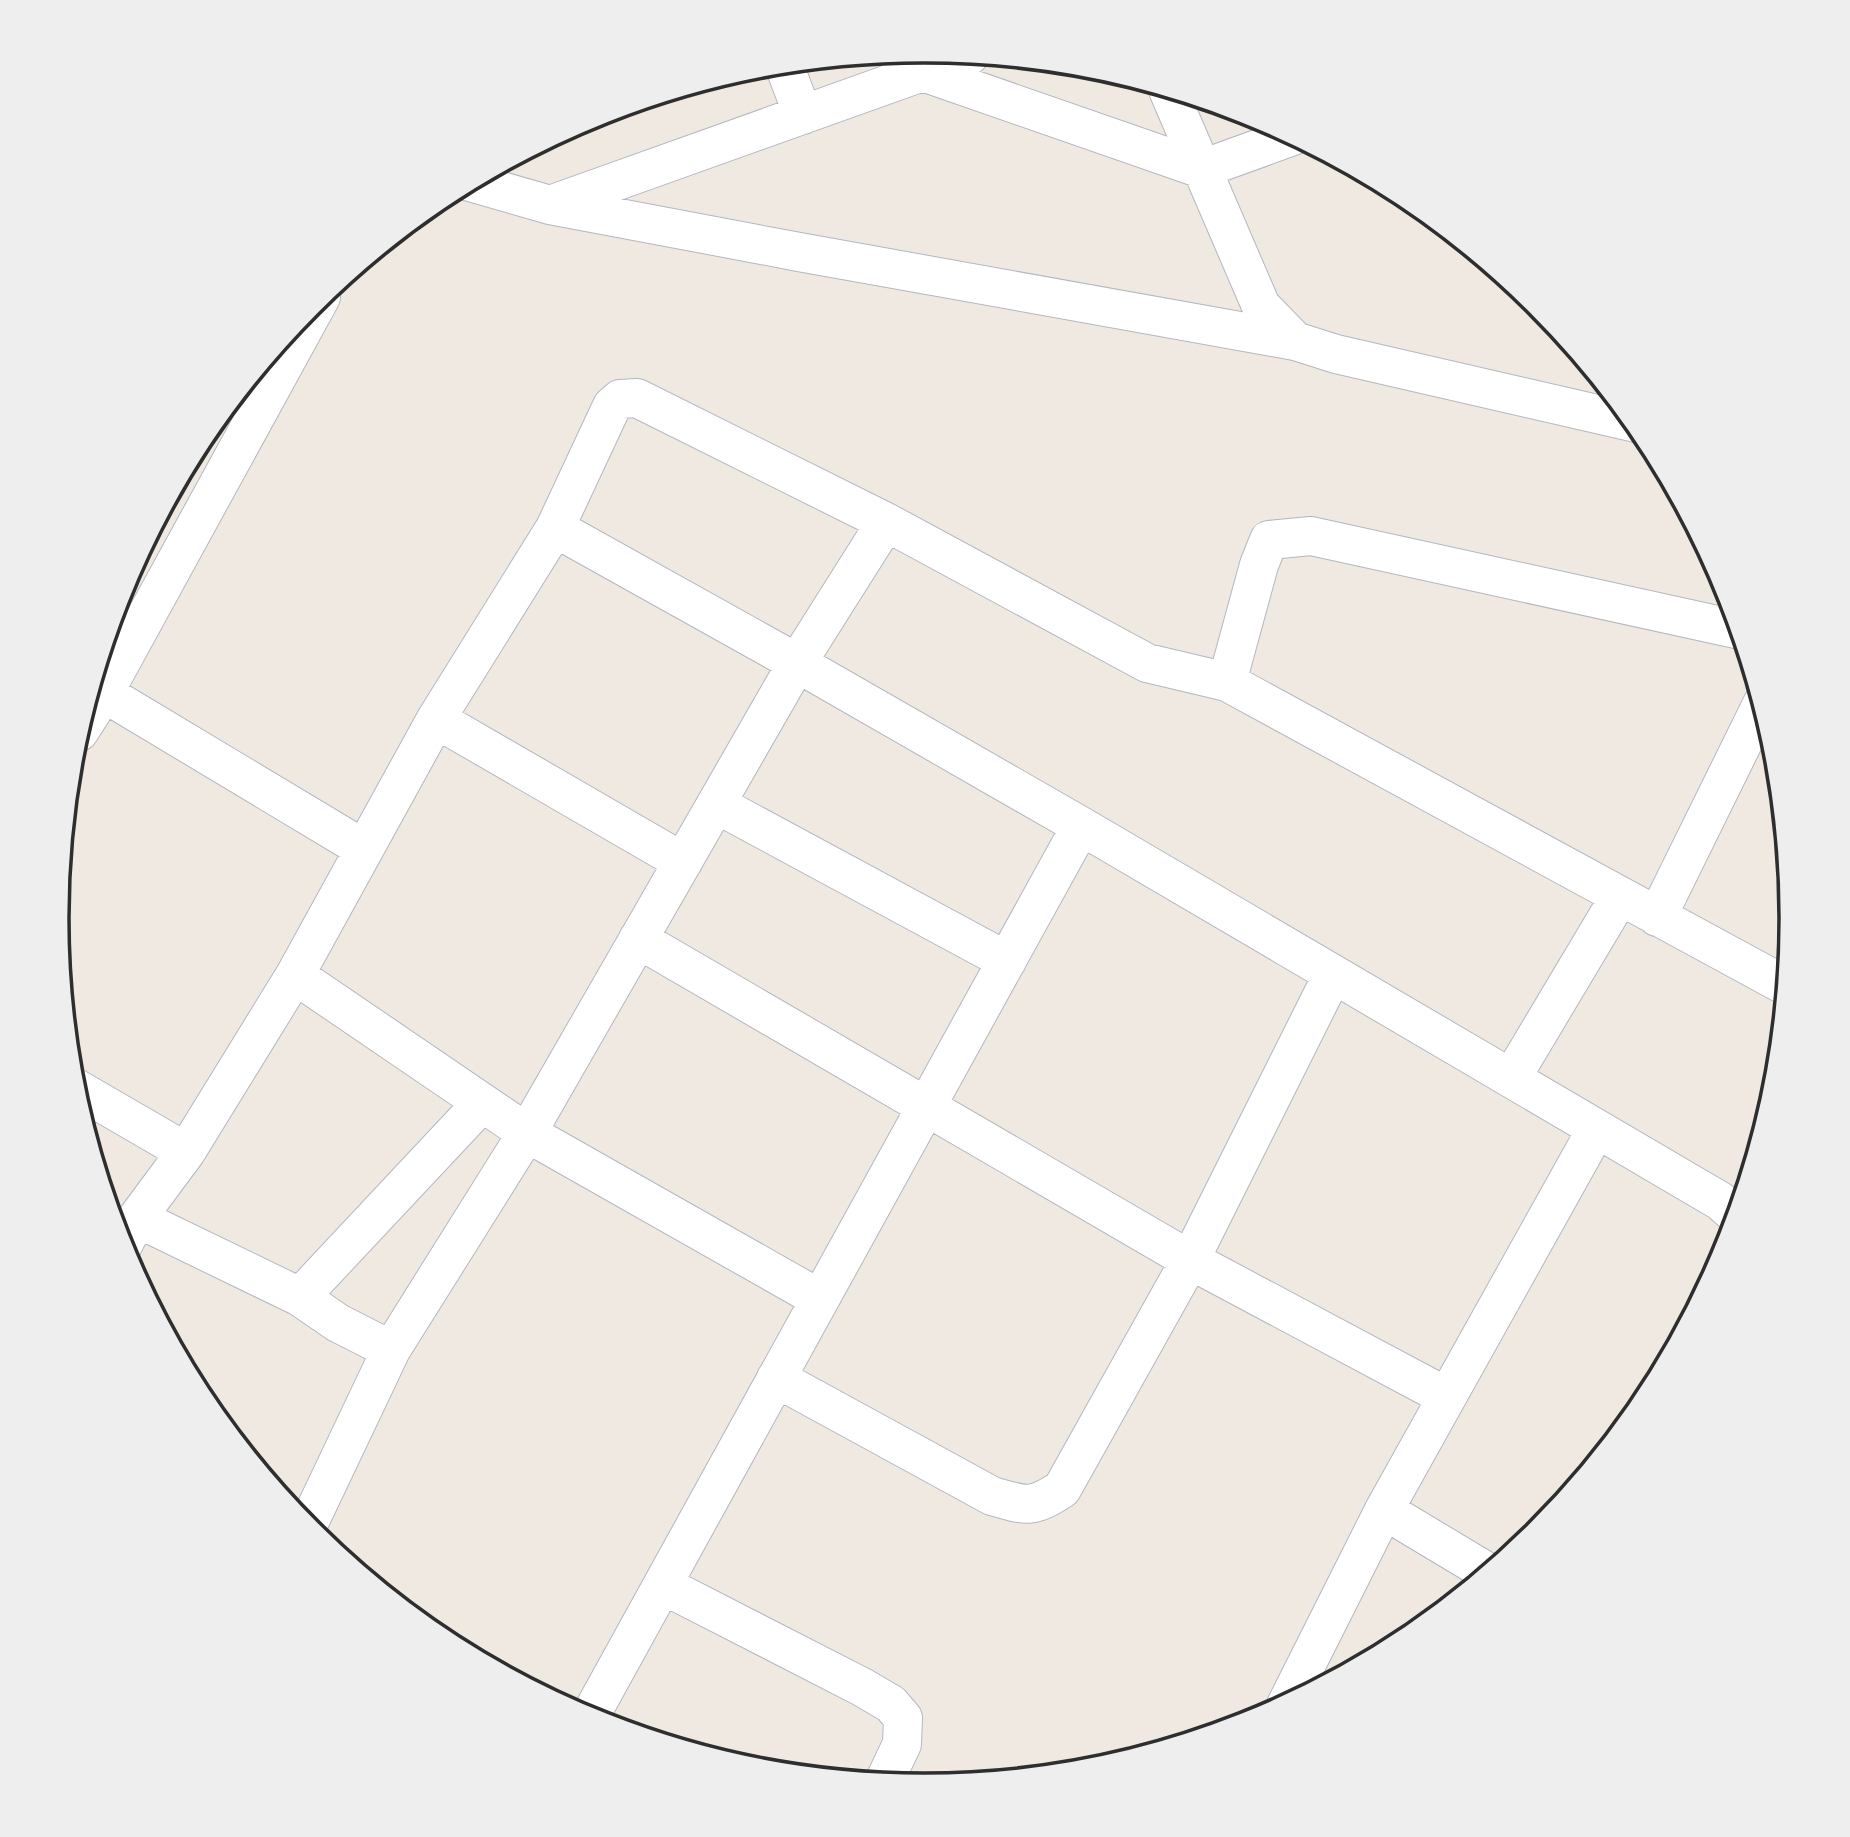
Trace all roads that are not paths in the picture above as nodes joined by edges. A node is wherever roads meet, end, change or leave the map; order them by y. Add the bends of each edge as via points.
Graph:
1 (946, 64) edge
2 (923, 72) junction
3 (787, 74) edge
4 (1172, 100) edge
5 (803, 115) junction
6 (1280, 141) edge
7 (1202, 170) junction
8 (484, 186) edge
9 (550, 205) junction
10 (300, 335) edge
11 (1295, 341) junction
12 (1619, 419) edge
13 (886, 522) junction
14 (555, 528) junction
15 (1729, 628) edge
16 (797, 663) junction
17 (1227, 682) junction
18 (104, 693) junction
19 (98, 703) edge
20 (1756, 717) edge
21 (436, 719) junction
22 (716, 804) junction
23 (1081, 827) junction
24 (365, 849) junction
25 (683, 862) junction
26 (1620, 896) junction
27 (1657, 917) junction
28 (638, 939) junction
29 (1007, 961) junction
30 (1333, 974) junction
31 (295, 975) junction
32 (1778, 982) edge
33 (1512, 1077) junction
34 (88, 1095) edge
35 (481, 1104) junction
36 (926, 1107) junction
37 (1596, 1130) junction
38 (527, 1133) junction
39 (186, 1152) junction
40 (1729, 1209) edge
41 (129, 1232) edge
42 (1190, 1260) junction
43 (300, 1297) junction
44 (820, 1299) junction
45 (391, 1350) junction
46 (776, 1378) junction
47 (1447, 1397) junction
48 (1384, 1510) junction
49 (313, 1515) edge
50 (1481, 1568) edge
51 (663, 1585) junction
52 (1293, 1690) edge
53 (595, 1708) edge
54 (888, 1773) edge

1 - 2 street
2 - 5 street
2 - 7 street
3 - 5 street
4 - 7 street
5 - 9 street
6 - 7 street
7 - 11 street via 1261,306
8 - 9 street
9 - 11 street
10 - 18 street
11 - 12 street
13 - 14 street via 637,398 628,398 612,406
13 - 16 street
13 - 17 street via 1147,663
14 - 16 street
14 - 21 street
15 - 17 street via 1311,536 1283,538 1269,540 1264,552
16 - 22 street
16 - 23 street
17 - 26 street
18 - 19 street
18 - 24 street
20 - 27 street
21 - 24 street
21 - 25 street
22 - 25 street
22 - 29 street
23 - 29 street
23 - 30 street
24 - 31 street
25 - 28 street
26 - 27 street
26 - 33 street
27 - 32 street
28 - 36 street
28 - 38 street
29 - 36 street
30 - 33 street
30 - 42 street
31 - 35 street
31 - 39 street
33 - 37 street
34 - 39 street
35 - 38 street
35 - 43 street
36 - 42 street
36 - 44 street
37 - 40 street
37 - 47 street
38 - 44 street
38 - 45 street
39 - 41 street
41 - 43 street
42 - 46 street via 1062,1489 1041,1503 1024,1505 992,1496
42 - 47 street
43 - 45 street
44 - 46 street
45 - 49 street
46 - 51 street
47 - 48 street
48 - 50 street
48 - 52 street
51 - 53 street
51 - 54 street via 891,1704 903,1718 902,1744

